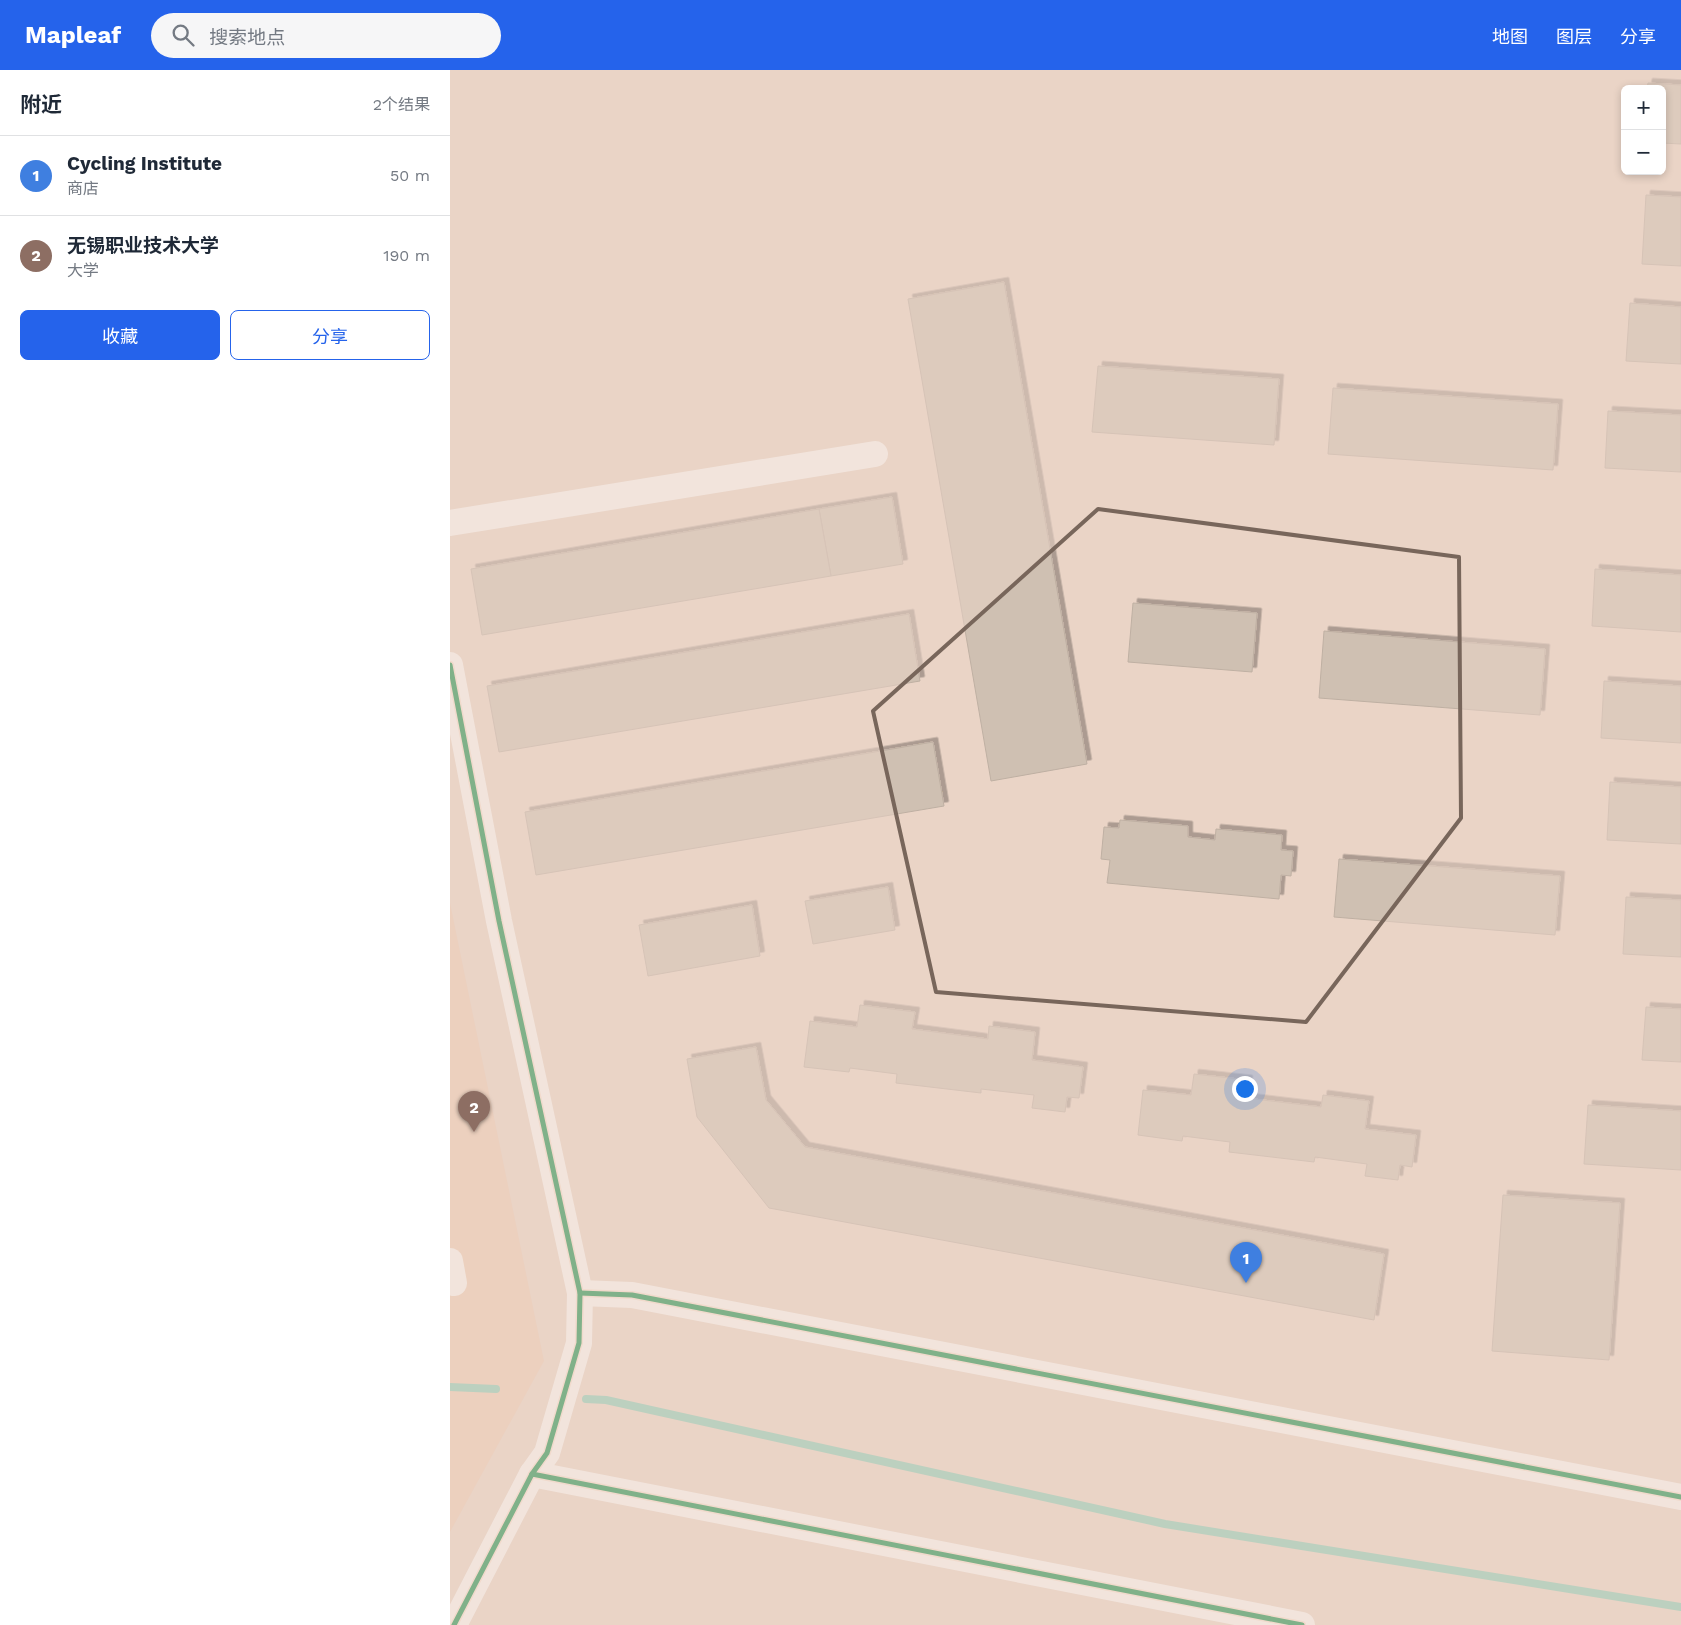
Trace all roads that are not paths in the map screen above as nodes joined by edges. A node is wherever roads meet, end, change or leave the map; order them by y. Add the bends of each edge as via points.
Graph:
1 (875, 454) dead end
2 (450, 523) edge
3 (450, 665) edge
4 (580, 1293) junction
5 (532, 1474) junction
6 (1681, 1497) edge
7 (454, 1625) edge
8 (1302, 1625) edge

1 - 2 street
3 - 4 street via 499,921
4 - 5 street via 579,1343 547,1453
4 - 6 street via 632,1295
5 - 7 street
5 - 8 street

